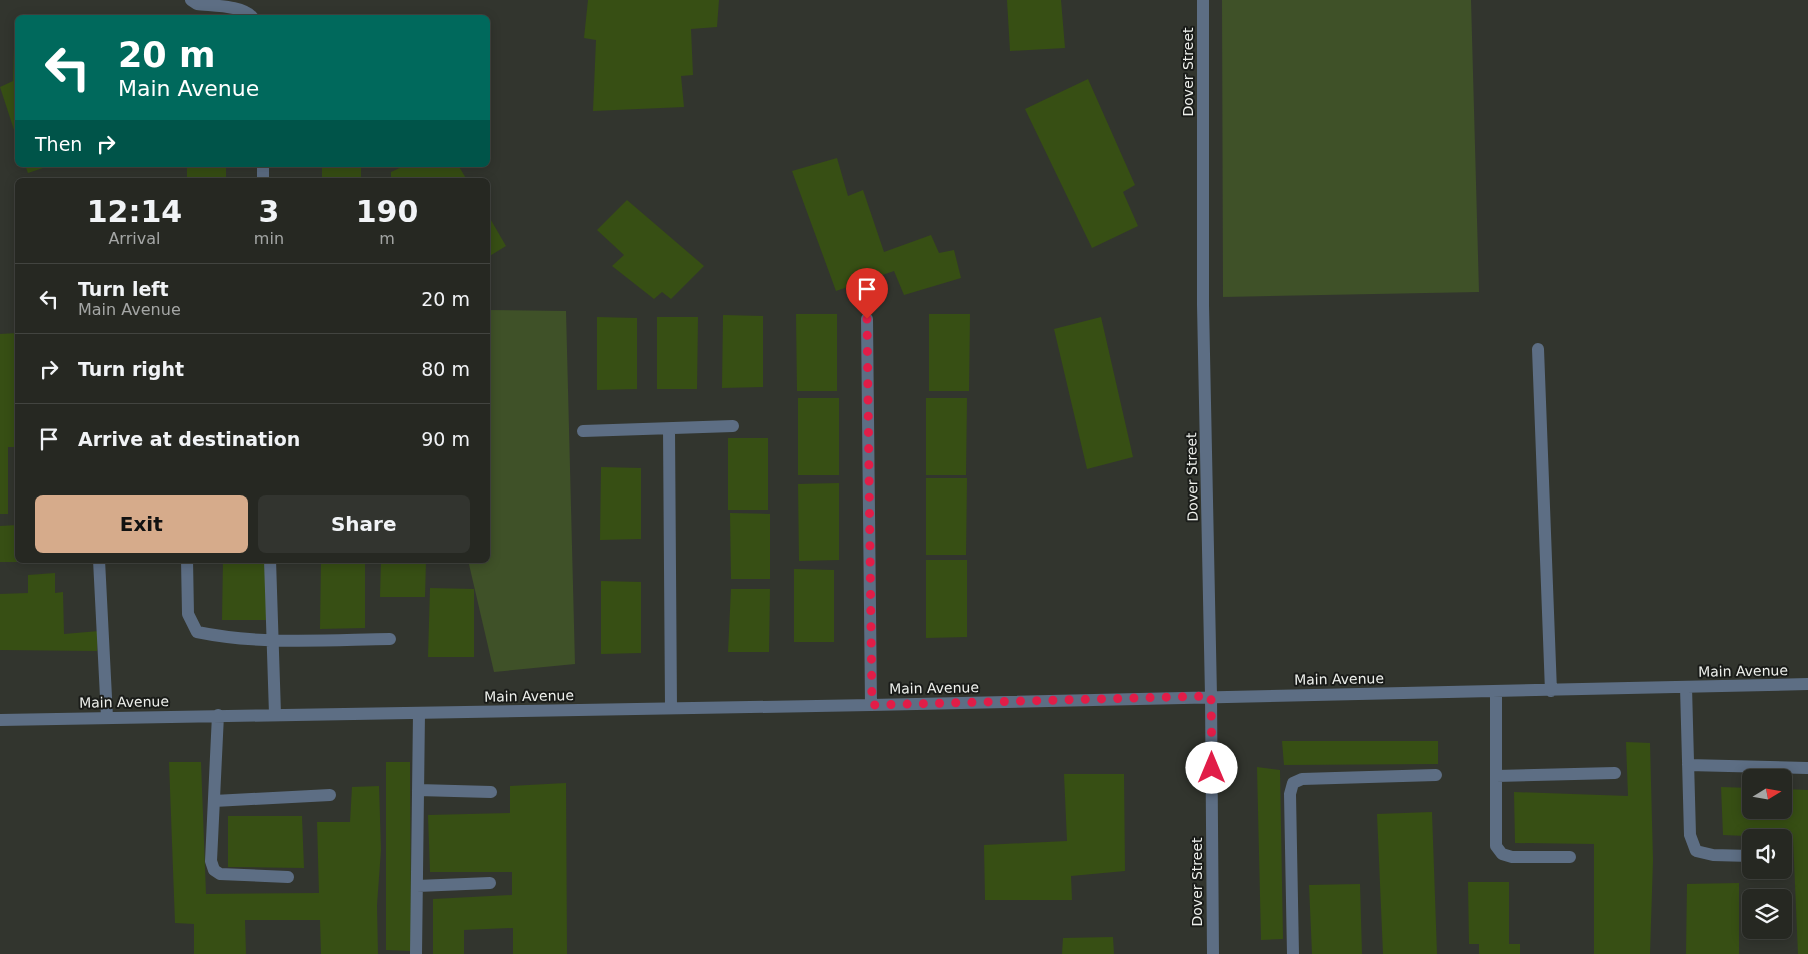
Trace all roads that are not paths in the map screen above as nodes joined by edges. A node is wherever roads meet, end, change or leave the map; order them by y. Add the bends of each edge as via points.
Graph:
1 (191, 0) edge
2 (1203, 0) edge
3 (252, 15) edge
4 (867, 319) dead end
5 (1538, 349) dead end
6 (733, 426) dead end
7 (669, 429) junction
8 (583, 431) dead end
9 (99, 563) edge
10 (187, 563) edge
11 (270, 563) edge
12 (390, 639) dead end
13 (273, 641) junction
14 (1808, 684) edge
15 (1686, 687) junction
16 (1551, 691) junction
17 (1496, 692) junction
18 (1211, 696) junction
19 (872, 705) junction
20 (671, 708) junction
21 (419, 713) junction
22 (275, 714) junction
23 (218, 715) junction
24 (107, 717) junction
25 (0, 720) edge
26 (1688, 765) junction
27 (1807, 768) edge
28 (1615, 773) dead end
29 (1436, 775) dead end
30 (1496, 776) junction
31 (418, 790) junction
32 (491, 792) dead end
33 (330, 795) dead end
34 (214, 800) junction
35 (1742, 856) edge
36 (1570, 857) dead end
37 (288, 877) dead end
38 (490, 883) dead end
39 (417, 886) junction
40 (416, 954) edge
41 (1213, 954) edge
42 (1293, 954) edge

1 - 3 street via 197,4 241,9
2 - 18 street, Dover Street via 1203,305
4 - 19 street
5 - 16 street
6 - 7 street
7 - 8 street
7 - 20 street
9 - 24 street
10 - 13 street via 188,614 197,632
11 - 13 street
12 - 13 street
13 - 22 street
14 - 15 street, Main Avenue
15 - 16 street, Main Avenue
15 - 26 street
16 - 17 street, Main Avenue
17 - 18 street, Main Avenue
17 - 30 street
18 - 19 street, Main Avenue
18 - 41 street, Dover Street
19 - 20 street, Main Avenue
20 - 21 street, Main Avenue
21 - 22 street, Main Avenue
21 - 31 street
22 - 23 street, Main Avenue
23 - 24 street, Main Avenue
23 - 34 street
24 - 25 street, Main Avenue
26 - 27 street
26 - 35 street via 1690,836 1696,851
28 - 30 street
29 - 42 street via 1302,779 1293,783 1290,794
30 - 36 street via 1496,846 1502,854
31 - 32 street
31 - 39 street
33 - 34 street
34 - 37 street via 211,861 214,870 220,874
38 - 39 street
39 - 40 street

